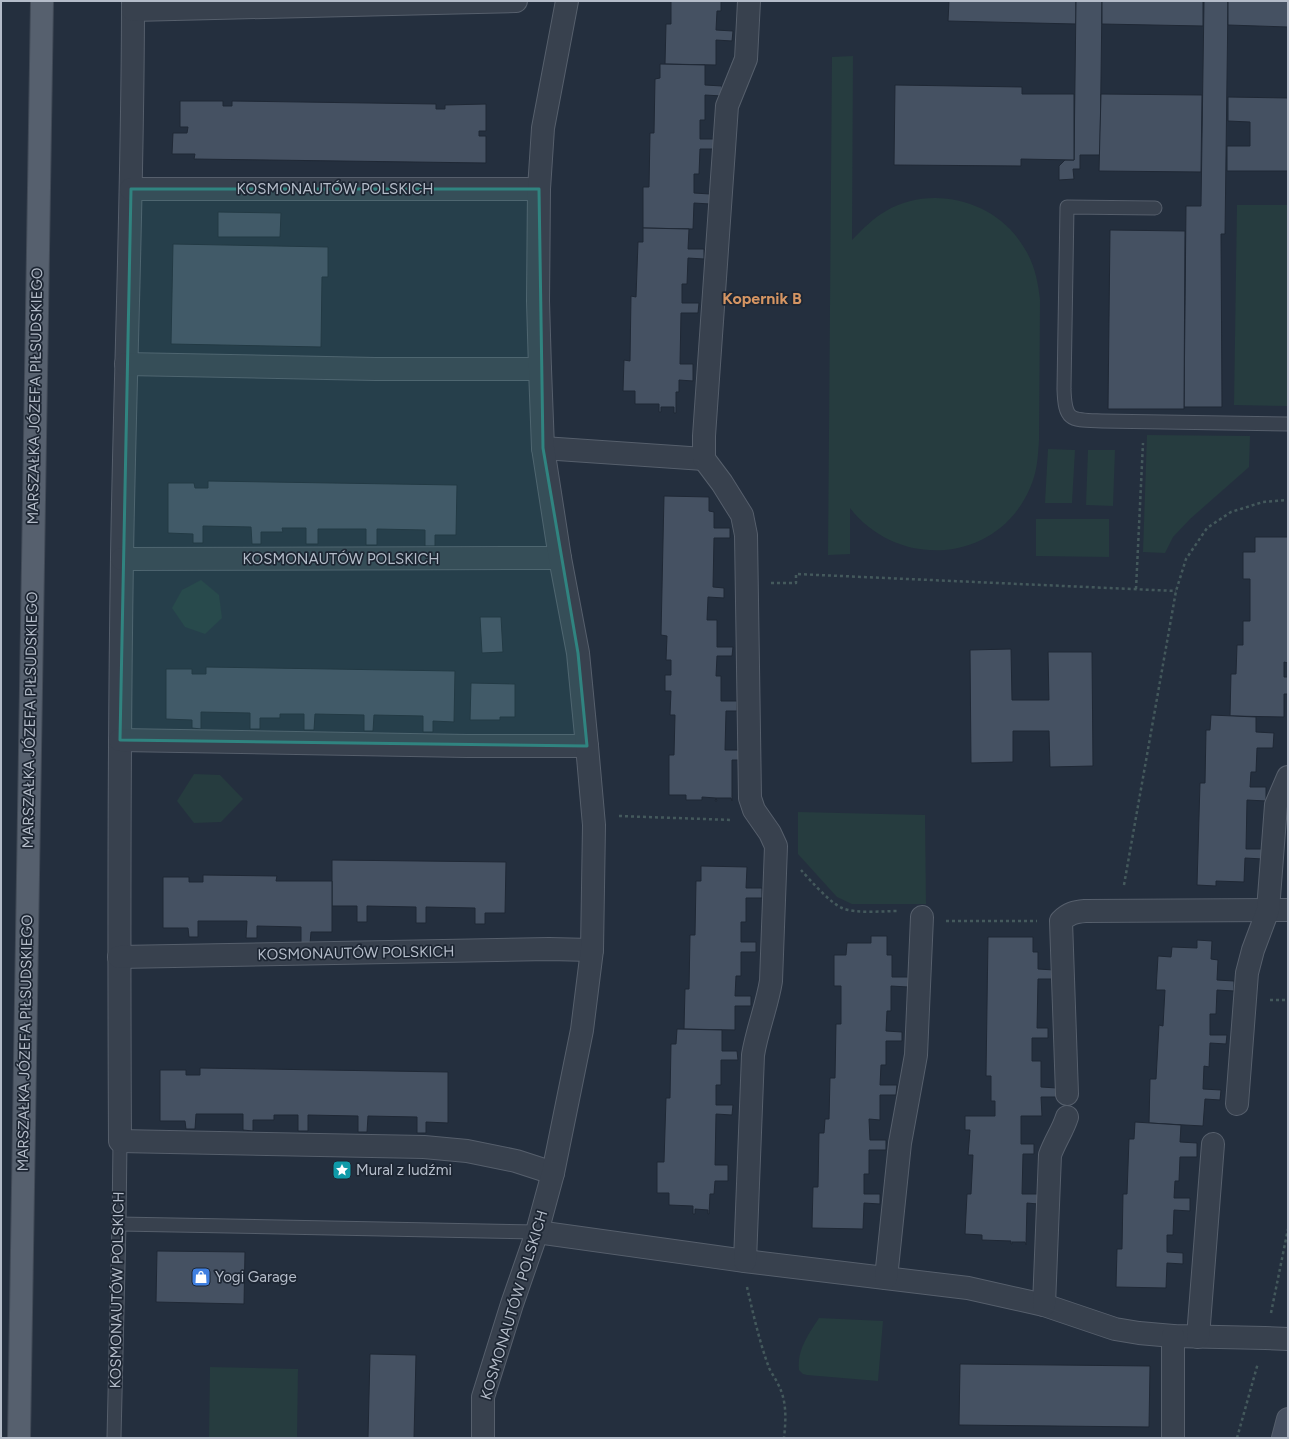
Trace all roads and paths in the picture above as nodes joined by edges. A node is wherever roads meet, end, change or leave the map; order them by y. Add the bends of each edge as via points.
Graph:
1 (42, 1) edge
2 (516, 1) edge
3 (556, 1) edge
4 (567, 1) edge
5 (749, 1) edge
6 (133, 6) edge
7 (131, 189) junction
8 (539, 189) junction
9 (1155, 208) dead end
10 (126, 364) junction
11 (540, 369) junction
12 (1144, 422) junction
13 (1288, 424) edge
14 (543, 448) junction
15 (704, 459) junction
16 (1288, 500) edge
17 (560, 558) junction
18 (122, 559) junction
19 (747, 583) junction
20 (1136, 589) junction
21 (1176, 591) junction
22 (120, 740) junction
23 (587, 746) junction
24 (1288, 777) edge
25 (594, 816) junction
26 (760, 821) junction
27 (1278, 910) edge
28 (1120, 911) junction
29 (922, 917) dead end
30 (592, 950) junction
31 (119, 957) junction
32 (1067, 1094) dead end
33 (1238, 1104) dead end
34 (1067, 1117) dead end
35 (120, 1142) junction
36 (1213, 1144) dead end
37 (553, 1173) junction
38 (119, 1224) junction
39 (1288, 1229) edge
40 (537, 1232) junction
41 (745, 1261) junction
42 (886, 1278) junction
43 (1044, 1305) junction
44 (1269, 1321) dead end
45 (1173, 1336) junction
46 (1198, 1337) junction
47 (1288, 1340) edge
48 (1260, 1357) dead end
49 (1288, 1419) edge
50 (19, 1438) edge
51 (114, 1438) edge
52 (482, 1438) edge
53 (784, 1438) edge
54 (1173, 1438) edge
55 (1237, 1438) edge
56 (1283, 1438) edge

1 - 50 main road, MARSZAŁKA JÓZEFA PIŁSUDSKIEGO
2 - 6 street, KOSMONAUTÓW POLSKICH
3 - 4 street, KOSMONAUTÓW POLSKICH
4 - 8 street, KOSMONAUTÓW POLSKICH via 543,128
5 - 15 street via 746,59 727,106
6 - 7 street, KOSMONAUTÓW POLSKICH
7 - 8 street, KOSMONAUTÓW POLSKICH
7 - 10 street, KOSMONAUTÓW POLSKICH
8 - 11 street, KOSMONAUTÓW POLSKICH
9 - 12 lane via 1067,207 1064,405 1067,414 1074,419
10 - 11 street
10 - 18 street, KOSMONAUTÓW POLSKICH
11 - 14 street, KOSMONAUTÓW POLSKICH
12 - 13 lane
12 - 20 path
14 - 15 street
14 - 17 street, KOSMONAUTÓW POLSKICH
15 - 19 street via 742,515 746,535
16 - 21 path via 1263,502 1231,512 1207,528 1186,559
17 - 18 street, KOSMONAUTÓW POLSKICH
17 - 23 street, KOSMONAUTÓW POLSKICH via 578,653
18 - 22 street, KOSMONAUTÓW POLSKICH
19 - 20 path via 796,583 796,574
19 - 26 street via 750,798
20 - 21 path
21 - 28 path
22 - 23 street
22 - 31 street, KOSMONAUTÓW POLSKICH
23 - 25 street, KOSMONAUTÓW POLSKICH
24 - 27 street via 1276,805
25 - 26 path
25 - 30 street, KOSMONAUTÓW POLSKICH
26 - 41 street via 776,846 776,866 771,981 753,1055
27 - 28 street
27 - 33 street via 1253,950 1247,973
28 - 32 street via 1074,912 1061,921
29 - 42 street via 916,1055 900,1143
30 - 31 street, KOSMONAUTÓW POLSKICH
30 - 37 street, KOSMONAUTÓW POLSKICH via 582,1030
31 - 35 street, KOSMONAUTÓW POLSKICH
34 - 43 street via 1050,1155
35 - 37 street via 424,1147 467,1151 516,1161
35 - 38 lane, KOSMONAUTÓW POLSKICH
36 - 46 street
37 - 40 street, KOSMONAUTÓW POLSKICH
38 - 40 lane
38 - 51 lane, KOSMONAUTÓW POLSKICH
39 - 44 path
40 - 41 street
40 - 52 street, KOSMONAUTÓW POLSKICH via 483,1397
41 - 42 street
41 - 53 path via 746,1281 761,1344 784,1399
42 - 43 street via 968,1288
43 - 45 street via 1115,1329
45 - 46 street
45 - 54 street
46 - 47 street
48 - 55 path
49 - 56 street

